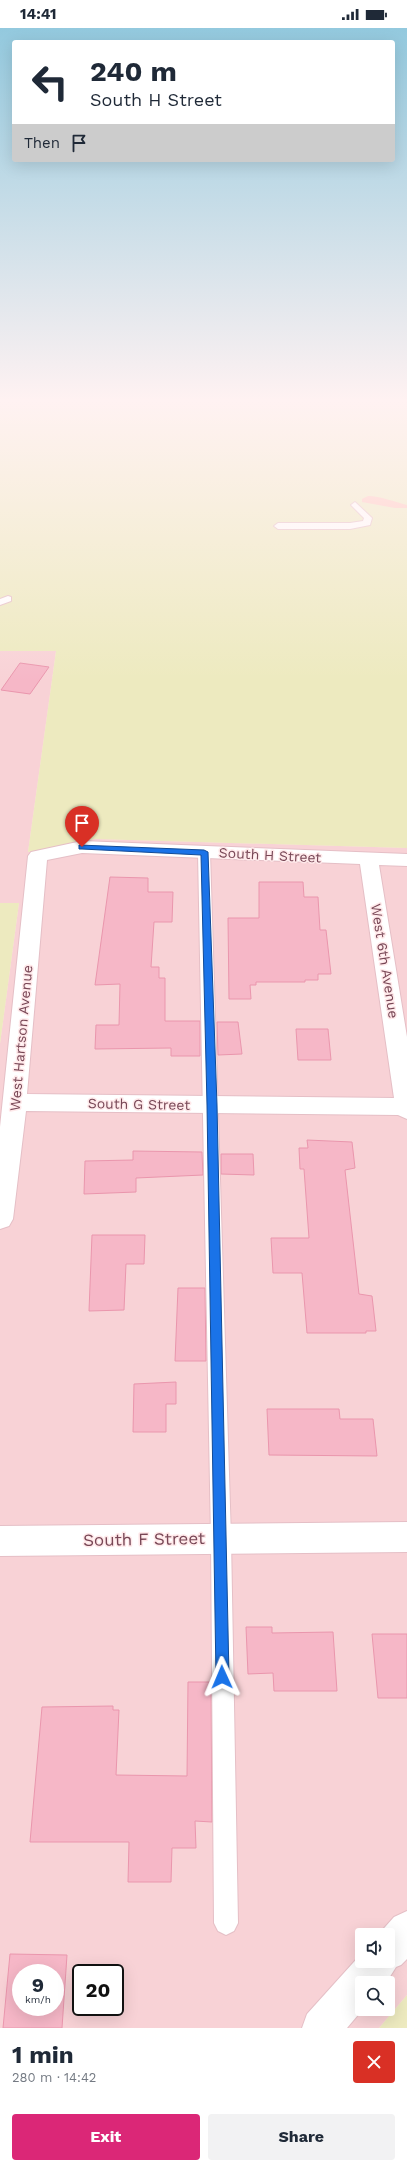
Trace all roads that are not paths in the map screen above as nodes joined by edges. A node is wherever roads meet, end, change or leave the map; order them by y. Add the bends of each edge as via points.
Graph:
1 (355, 505) dead end
2 (278, 526) dead end
3 (204, 852) junction
4 (38, 856) joint
5 (369, 860) junction
6 (407, 860) edge
7 (15, 1102) junction
8 (212, 1105) junction
9 (407, 1108) edge
10 (0, 1219) edge
11 (407, 1537) edge
12 (221, 1539) junction
13 (0, 1541) edge
14 (226, 1923) dead end
15 (407, 1930) edge
16 (395, 1944) edge
17 (374, 1968) edge
18 (321, 2028) edge

1 - 2 lane via 363,510 368,518 367,523 323,527
3 - 4 street, South H Street via 82,847
3 - 5 street, South H Street
3 - 8 lane
4 - 7 street, West Hartson Avenue
5 - 6 street, South H Street
5 - 9 street, West 6th Avenue
7 - 8 street, South G Street
7 - 10 street, West Hartson Avenue
8 - 9 street, South G Street
8 - 12 lane
11 - 12 street, South F Street
12 - 13 street, South F Street
12 - 14 lane
15 - 16 street
17 - 18 street

